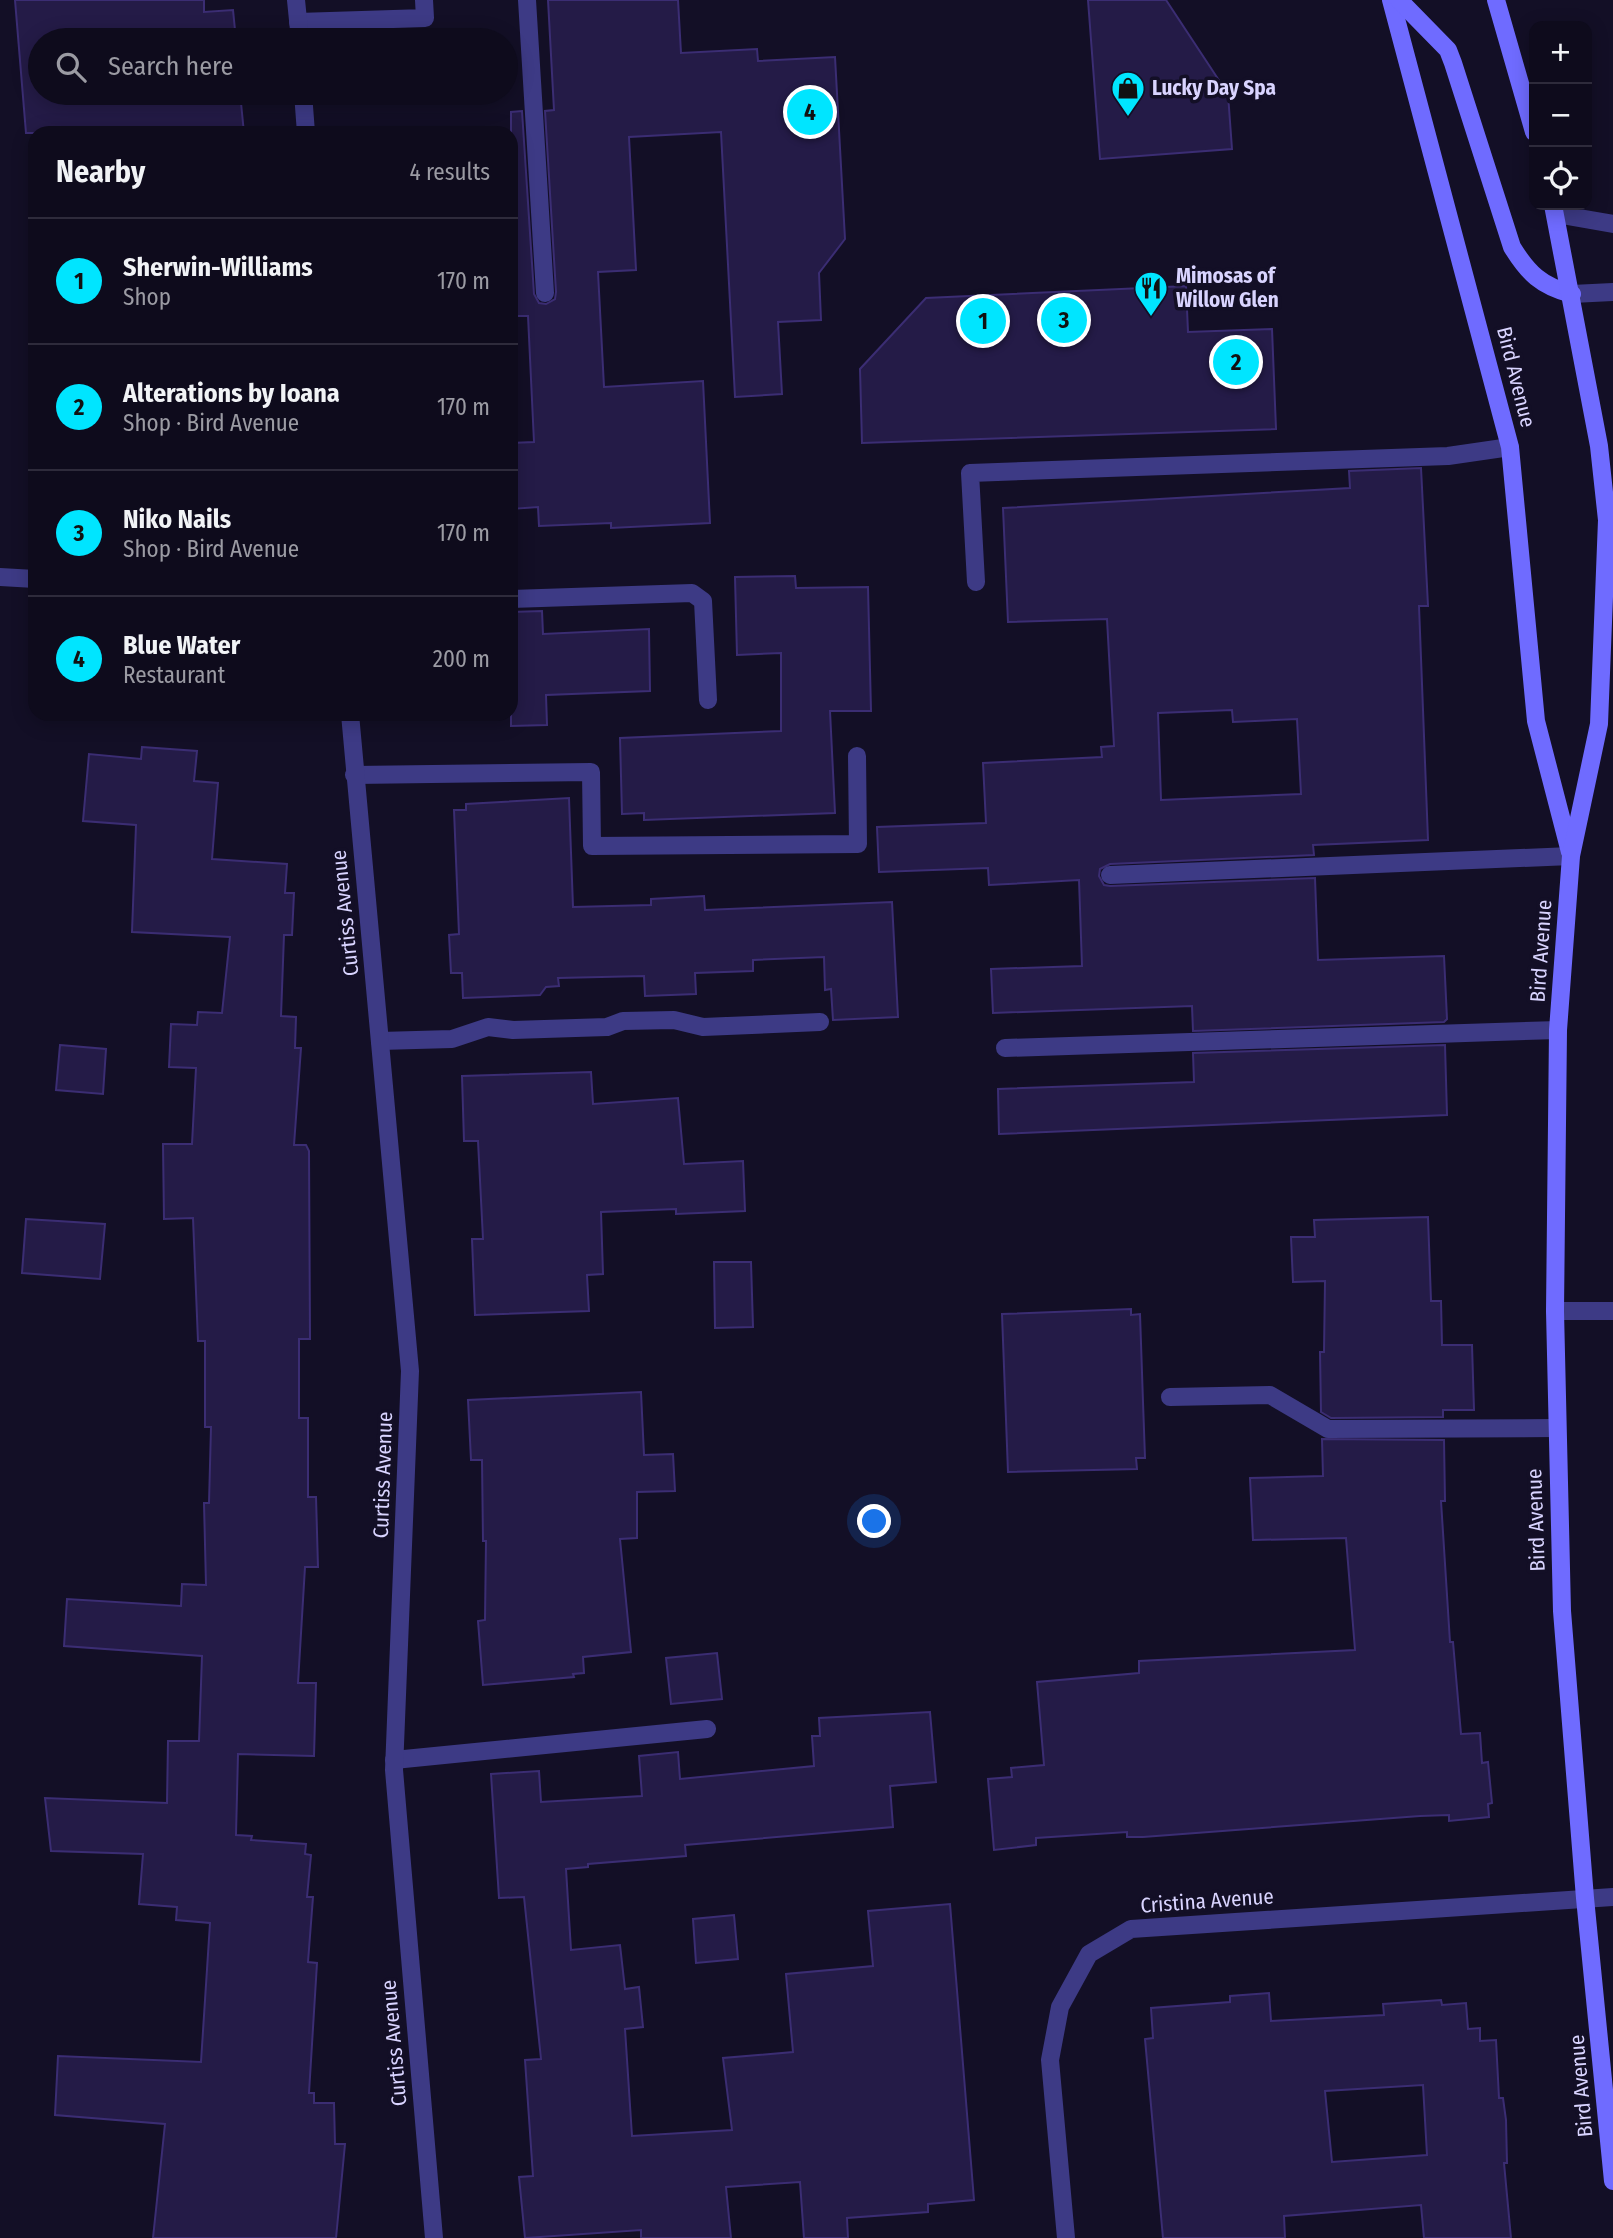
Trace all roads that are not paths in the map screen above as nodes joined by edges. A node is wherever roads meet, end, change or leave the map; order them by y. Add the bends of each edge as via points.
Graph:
1 (296, 0) edge
2 (424, 0) edge
3 (527, 0) edge
4 (1391, 0) edge
5 (1399, 0) edge
6 (1496, 0) edge
7 (298, 22) junction
8 (299, 28) edge
9 (304, 105) edge
10 (1529, 115) edge
11 (305, 126) edge
12 (1555, 210) edge
13 (1559, 210) edge
14 (1613, 224) edge
15 (1613, 292) edge
16 (545, 293) dead end
17 (1572, 294) junction
18 (1510, 447) junction
19 (0, 577) edge
20 (28, 579) edge
21 (976, 582) dead end
22 (518, 599) edge
23 (708, 700) dead end
24 (350, 721) edge
25 (857, 756) dead end
26 (354, 775) junction
27 (1571, 856) junction
28 (1110, 875) dead end
29 (820, 1022) dead end
30 (1558, 1030) junction
31 (380, 1041) junction
32 (1005, 1048) dead end
33 (1555, 1311) junction
34 (1613, 1311) edge
35 (1170, 1397) dead end
36 (1556, 1428) junction
37 (707, 1729) dead end
38 (394, 1760) junction
39 (1613, 1897) edge
40 (1585, 1898) junction
41 (1613, 2181) edge
42 (434, 2238) edge
43 (1066, 2238) edge

1 - 7 street
2 - 7 street via 425,18
3 - 16 street
4 - 18 main road, Bird Avenue
5 - 17 main road via 1448,50 1511,247 1539,282
6 - 10 main road
7 - 8 street
9 - 11 street
12 - 17 main road, Bird Avenue
13 - 14 street
15 - 17 street
17 - 27 main road, Bird Avenue via 1600,446 1607,520 1599,724
18 - 21 street via 1448,456 970,473
18 - 27 main road, Bird Avenue via 1536,721
19 - 20 street
22 - 23 street via 692,593 703,601
24 - 26 street, Curtiss Avenue
25 - 26 street via 858,844 593,846 591,772
26 - 31 street, Curtiss Avenue
27 - 28 street
27 - 30 main road, Bird Avenue
29 - 31 street via 703,1027 674,1020 623,1021 607,1027 488,1027 452,1039
30 - 32 street
30 - 33 main road, Bird Avenue
31 - 38 street, Curtiss Avenue via 411,1371
33 - 34 street
33 - 36 main road, Bird Avenue
35 - 36 street via 1270,1395 1328,1429
36 - 40 main road, Bird Avenue via 1562,1611
37 - 38 street
38 - 42 street, Curtiss Avenue
39 - 40 street, Cristina Avenue
40 - 41 main road, Bird Avenue
40 - 43 street, Cristina Avenue via 1131,1929 1089,1954 1060,2007 1050,2060

